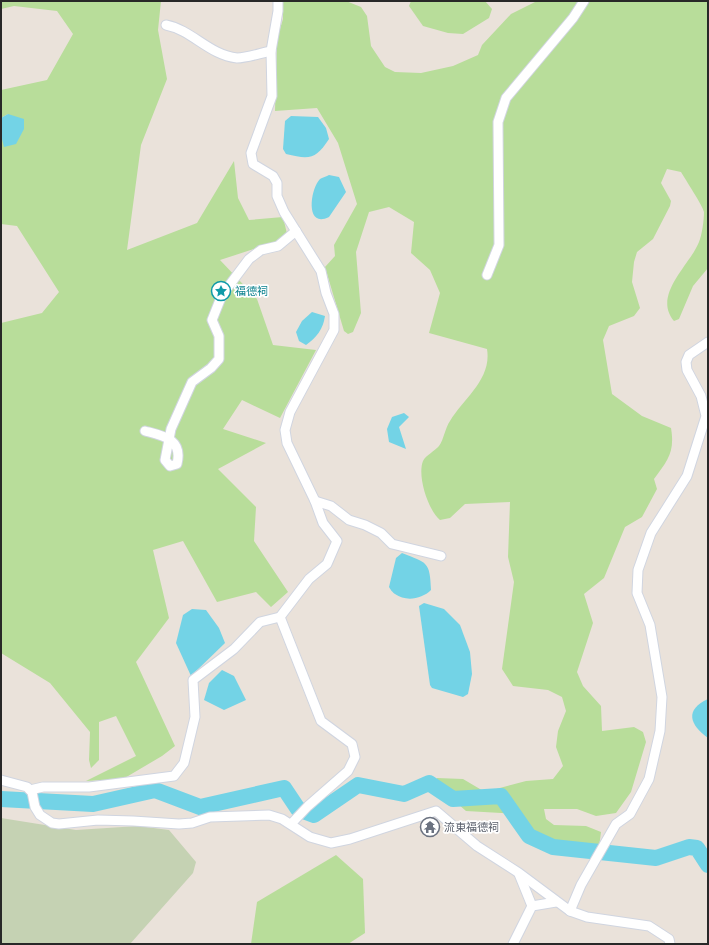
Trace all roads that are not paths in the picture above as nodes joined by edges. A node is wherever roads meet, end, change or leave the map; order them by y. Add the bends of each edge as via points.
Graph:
1 (278, 1) edge
2 (584, 1) edge
3 (166, 25) dead end
4 (271, 52) junction
5 (296, 231) junction
6 (487, 275) dead end
7 (708, 342) edge
8 (145, 431) dead end
9 (315, 501) junction
10 (441, 556) dead end
11 (280, 617) junction
12 (1, 780) edge
13 (31, 791) junction
14 (291, 824) junction
15 (519, 873) junction
16 (556, 902) junction
17 (532, 906) junction
18 (570, 911) junction
19 (512, 944) edge
20 (670, 944) edge

1 - 4 street
2 - 6 street via 573,18 506,98 498,122 500,245
3 - 4 street via 186,32 214,51 238,58
4 - 5 street via 272,96 251,153 253,164 273,176 277,183 277,196
5 - 8 street via 278,246 261,250 249,259 222,295 212,320 219,336 219,359 192,382 169,438
5 - 9 street via 321,272 334,314 334,330 290,412 285,430 287,443
7 - 18 street via 689,355 686,362 687,370 701,396 706,416 687,476 651,533 638,570 637,593 650,625 662,697 660,731 649,779 630,814 616,824 581,885
9 - 10 street via 331,506 349,520 381,533 392,544
9 - 11 street via 323,523 337,540 327,564 309,579
11 - 13 street via 260,622 234,649 193,680 194,717 184,762 174,776 90,787 43,788
11 - 14 street via 321,721 352,744 355,757 348,771
12 - 13 street via 27,787
13 - 14 street via 40,815 52,823 59,824 105,820 179,824 210,817 269,815
14 - 15 street via 310,837 331,843 436,811 477,846
15 - 16 street
15 - 17 street
16 - 17 street
16 - 18 street
17 - 19 street
18 - 20 street via 587,917 649,926 669,939

